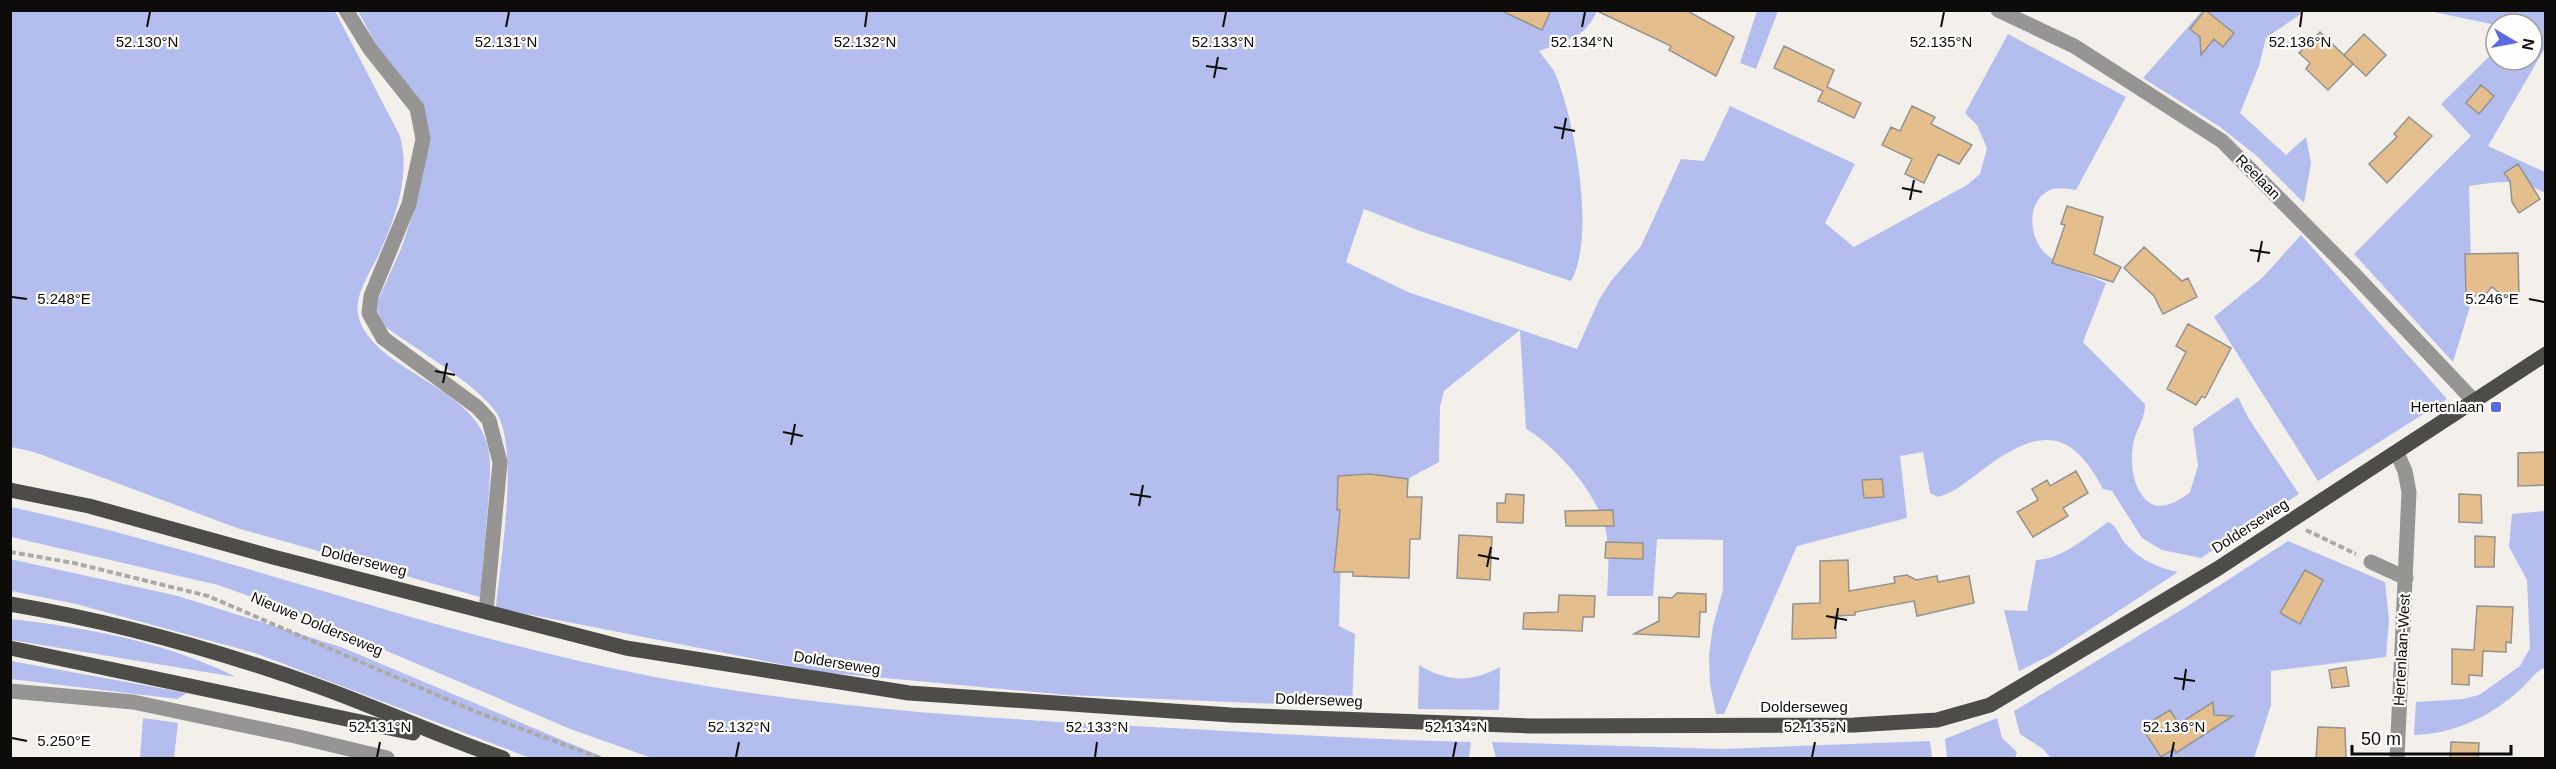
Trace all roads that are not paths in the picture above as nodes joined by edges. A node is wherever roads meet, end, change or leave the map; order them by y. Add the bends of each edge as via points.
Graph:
1 (346, 10) edge
2 (1998, 10) edge
3 (2546, 354) edge
4 (2473, 400) junction
5 (2397, 453) junction
6 (10, 490) edge
7 (2371, 562) road end
8 (2406, 578) junction
9 (10, 604) edge
10 (486, 612) junction
11 (10, 648) edge
12 (10, 691) edge
13 (451, 741) junction
14 (387, 759) edge
15 (503, 759) edge
16 (2397, 759) edge

1 - 10 street via 370,49 417,108 423,139 409,204 371,296 369,313 383,338 477,407 489,420 495,436 500,462
2 - 4 street, Reelaan via 2074,46 2222,141
3 - 4 main road, Dolderseweg
4 - 5 main road, Dolderseweg
5 - 8 street, Hertenlaan-West via 2409,492
5 - 10 main road, Dolderseweg via 2217,569 1990,705 1937,720 1854,725 1531,726 1231,715 909,693 626,648
6 - 10 main road, Dolderseweg via 89,506
7 - 8 street, Hertenlaan-West
8 - 16 street, Hertenlaan-West
9 - 13 main road via 133,630 320,687
11 - 13 main road
12 - 14 street via 133,702
13 - 15 main road

